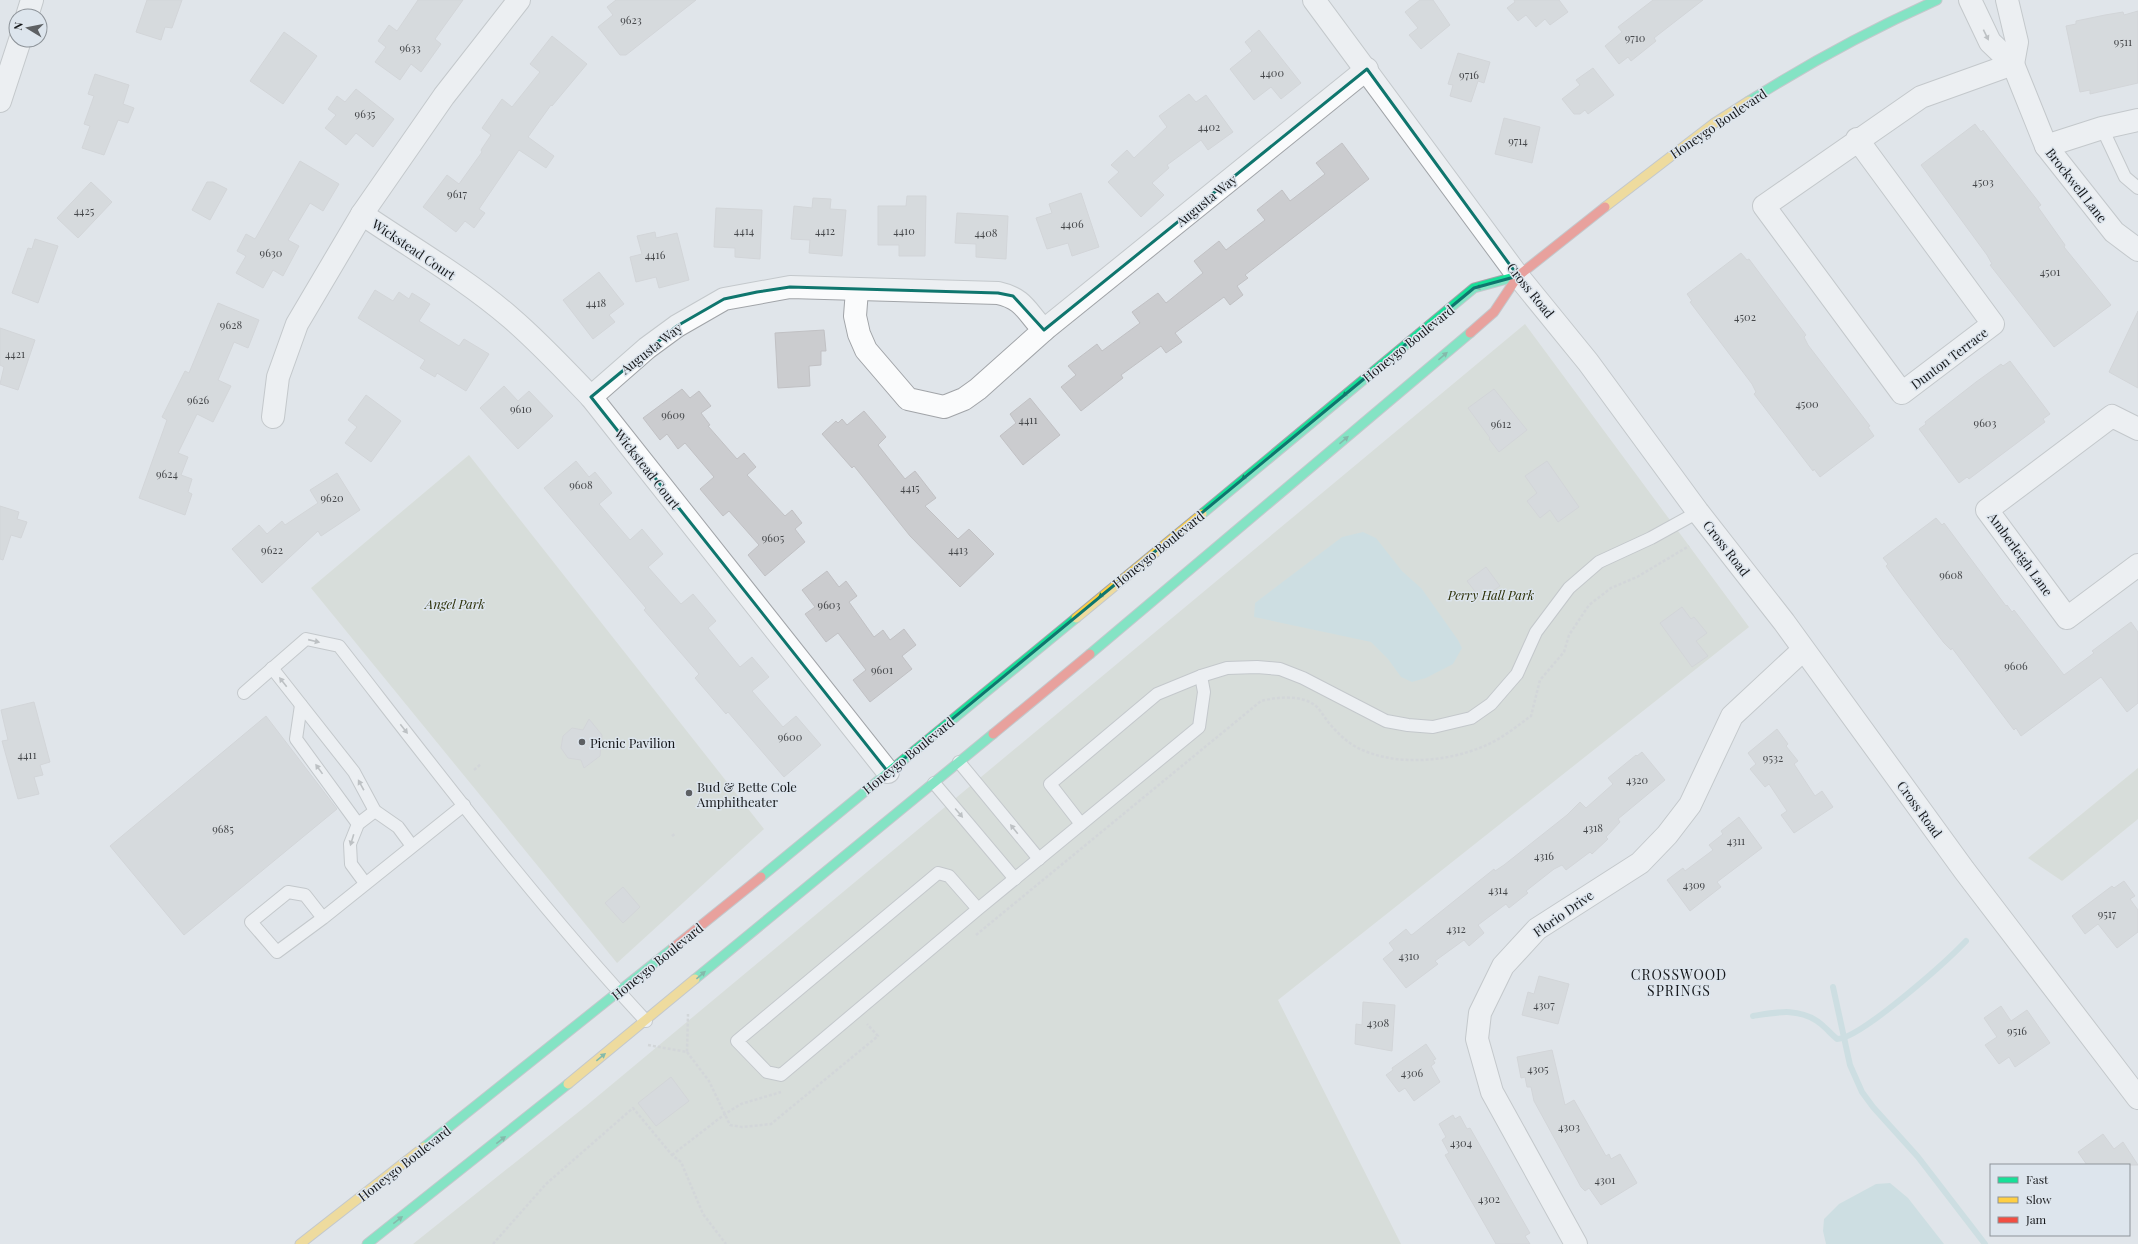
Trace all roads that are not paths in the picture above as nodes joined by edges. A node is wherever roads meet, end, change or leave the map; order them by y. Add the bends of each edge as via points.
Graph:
1 (519, 0) edge
2 (1314, 0) edge
3 (1937, 0) edge
4 (1970, 0) edge
5 (2007, 0) edge
6 (17, 48) edge
7 (2013, 64) junction
8 (1367, 70) junction
9 (0, 101) edge
10 (2138, 120) edge
11 (2102, 128) junction
12 (1857, 139) junction
13 (2046, 146) junction
14 (2138, 188) edge
15 (362, 214) junction
16 (2138, 250) edge
17 (1518, 276) junction
18 (857, 290) junction
19 (1044, 330) junction
20 (591, 397) junction
21 (273, 417) dead end
22 (2138, 429) edge
23 (1698, 512) junction
24 (2138, 565) edge
25 (1803, 650) junction
26 (272, 668) junction
27 (1201, 676) junction
28 (244, 693) dead end
29 (301, 705) junction
30 (959, 762) junction
31 (888, 772) junction
32 (934, 783) junction
33 (464, 805) junction
34 (375, 811) junction
35 (358, 824) junction
36 (1081, 824) junction
37 (412, 846) junction
38 (1038, 859) junction
39 (1015, 879) junction
40 (365, 883) junction
41 (978, 909) junction
42 (323, 918) junction
43 (619, 992) junction
44 (646, 1021) junction
45 (2138, 1098) edge
46 (300, 1244) edge
47 (368, 1244) edge
48 (1576, 1244) edge

1 - 15 street, Wickstead Court via 444,96
2 - 8 street, Cross Road
3 - 17 main road, Honeygo Boulevard via 1886,23 1798,70 1713,124 1643,176
4 -> 7 street, Brockwell Lane via 1990,42
5 - 7 street via 2017,42
6 - 9 street
7 - 12 street, Dunton Terrace via 1921,97
7 - 13 street, Brockwell Lane
8 - 17 street, Cross Road
8 - 19 street, Augusta Way
10 - 11 street
11 - 13 street
11 - 14 lane via 2125,177
12 - 12 street, Dunton Terrace via 1764,206 1902,393 1994,324
13 - 16 street, Brockwell Lane via 2114,232
15 - 20 street, Wickstead Court via 510,317
15 - 21 street, Wickstead Court via 297,324 278,377
17 - 23 street, Cross Road via 1584,355
30 -> 17 main road, Honeygo Boulevard via 1151,604 1494,312
17 -> 31 main road, Honeygo Boulevard via 1474,288
18 - 19 street, Augusta Way via 998,293 1013,296
18 - 19 street, Augusta Way via 855,316 866,350 908,399 931,406 944,407 978,389
18 - 20 street, Augusta Way via 790,287 724,299 677,326 647,348
20 - 31 street, Wickstead Court
22 - 24 street, Amberleigh Lane via 2112,416 1987,510 2067,618
23 - 25 street, Cross Road
23 - 27 lane via 1600,562 1569,588 1536,632 1518,674 1491,704 1471,718 1433,727 1386,721 1303,678 1280,669 1227,668
25 - 45 street, Cross Road via 1964,870
25 - 48 street, Florio Drive via 1732,716 1690,804 1667,835 1640,863 1536,929 1503,966 1480,1013 1477,1039 1492,1092
26 - 28 lane
29 -> 26 lane
26 -> 33 lane via 306,639 338,646
27 - 36 lane via 1204,692 1200,726
27 - 36 lane via 1157,694 1050,784
34 -> 29 lane via 354,772
35 -> 29 lane via 296,739
30 - 32 main road, Honeygo Boulevard
38 -> 30 lane
31 - 43 main road, Honeygo Boulevard
32 -> 39 lane
44 -> 32 main road, Honeygo Boulevard
33 - 37 lane
33 - 43 lane
34 - 35 lane
34 - 37 lane via 398,827
35 -> 40 lane via 350,844 351,864
36 - 38 lane
37 - 40 lane
38 - 39 lane
39 - 41 lane
40 - 42 lane
41 - 41 lane via 949,876 938,873 737,1041 767,1072 781,1075
42 - 42 lane via 277,952 251,922 288,892 305,895
43 - 44 lane
43 - 46 main road, Honeygo Boulevard via 473,1110
47 -> 44 main road, Honeygo Boulevard via 506,1136

